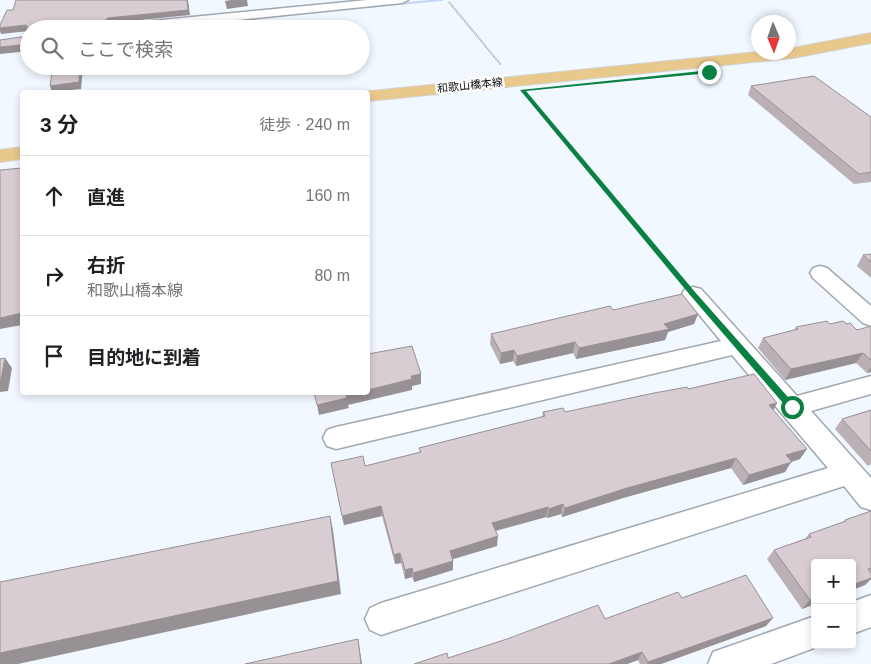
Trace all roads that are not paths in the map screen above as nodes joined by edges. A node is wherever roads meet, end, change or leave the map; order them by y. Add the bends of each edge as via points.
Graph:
1 (402, 0) edge
2 (386, 1) edge
3 (199, 20) edge
4 (871, 38) edge
5 (871, 48) edge
6 (518, 85) junction
7 (370, 96) edge
8 (370, 107) edge
9 (20, 139) edge
10 (0, 142) edge
11 (20, 153) edge
12 (0, 156) edge
13 (820, 273) dead end
14 (692, 294) road end
15 (871, 318) edge
16 (738, 345) junction
17 (871, 385) edge
18 (792, 407) junction
19 (336, 438) dead end
20 (850, 473) junction
21 (871, 498) edge
22 (871, 611) edge
23 (856, 617) edge
24 (381, 619) dead end
25 (811, 633) edge
26 (725, 664) edge

1 - 2 street
2 - 3 street
4 - 6 main road, 和歌山橋本線 via 784,54
5 - 6 main road, 和歌山橋本線 via 755,67
6 - 7 main road, 和歌山橋本線
6 - 8 main road, 和歌山橋本線
9 - 10 main road
11 - 12 main road
13 - 15 street
14 - 16 street
16 - 18 street
16 - 19 street
17 - 18 street
18 - 20 street
20 - 21 street
20 - 24 street
22 - 23 street
25 - 26 street

